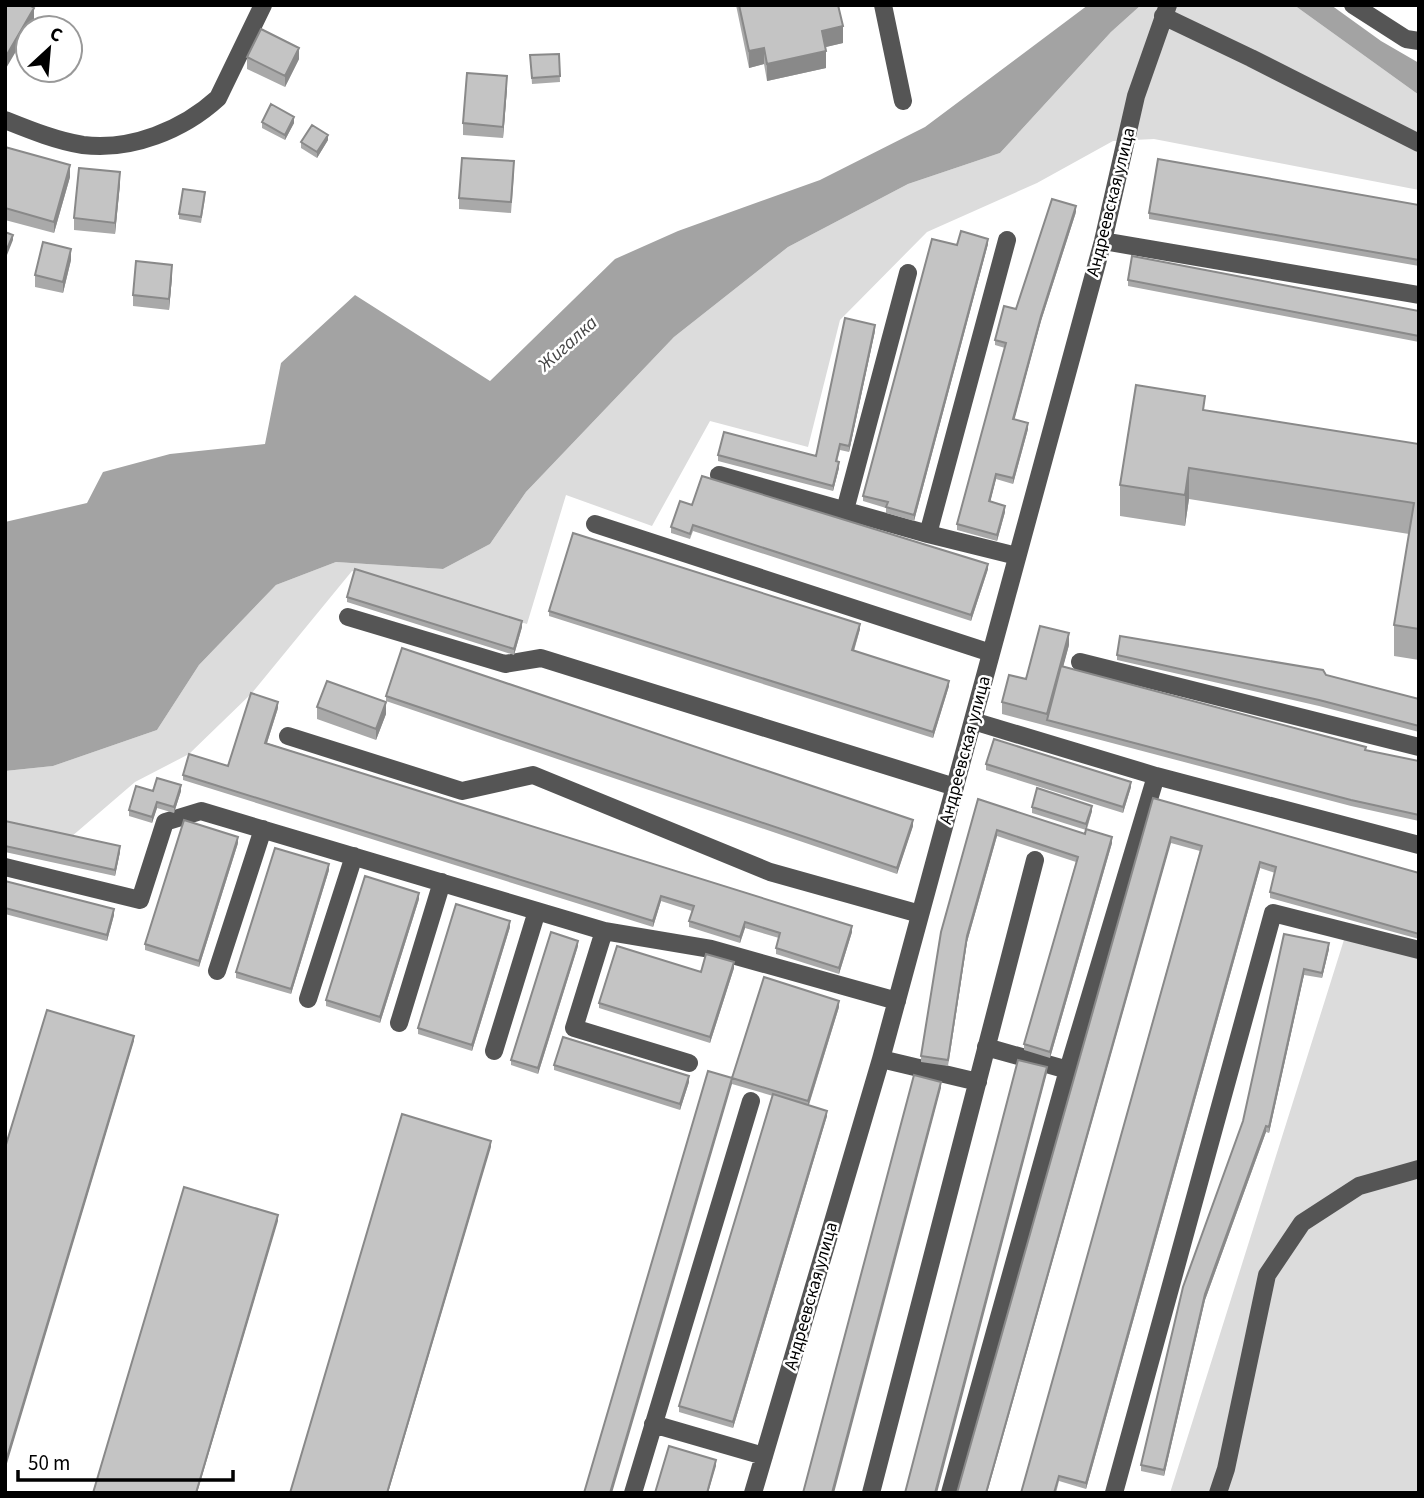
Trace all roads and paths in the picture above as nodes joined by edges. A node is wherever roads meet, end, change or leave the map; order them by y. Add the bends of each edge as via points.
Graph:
1 (262, 5) edge
2 (883, 5) edge
3 (1353, 5) edge
4 (1166, 11) edge
5 (1419, 41) edge
6 (903, 101) dead end
7 (5, 120) edge
8 (1419, 143) edge
9 (1007, 240) dead end
10 (1102, 242) junction
11 (908, 273) dead end
12 (1419, 295) edge
13 (719, 475) dead end
14 (845, 510) junction
15 (595, 524) dead end
16 (928, 534) junction
17 (1017, 556) junction
18 (348, 617) dead end
19 (991, 653) junction
20 (1080, 662) dead end
21 (972, 721) junction
22 (288, 736) dead end
23 (1419, 747) edge
24 (1156, 776) junction
25 (955, 788) junction
26 (263, 829) junction
27 (1419, 845) edge
28 (354, 856) junction
29 (1035, 860) dead end
30 (5, 867) edge
31 (442, 882) junction
32 (537, 911) junction
33 (920, 914) junction
34 (604, 931) junction
35 (1419, 950) edge
36 (217, 971) dead end
37 (308, 999) dead end
38 (897, 1001) junction
39 (399, 1023) dead end
40 (986, 1047) junction
41 (494, 1051) dead end
42 (881, 1059) junction
43 (689, 1063) dead end
44 (1068, 1070) junction
45 (978, 1082) junction
46 (751, 1101) dead end
47 (1419, 1169) edge
48 (653, 1424) junction
49 (764, 1456) junction
50 (633, 1493) edge
51 (753, 1493) edge
52 (871, 1493) edge
53 (950, 1493) edge
54 (1114, 1493) edge
55 (1218, 1493) edge

1 - 7 street via 218,97 163,133 125,144 95,146
2 - 6 street
3 - 5 street via 1406,39
4 - 8 street
4 - 10 street, Андреевская улица via 1136,96
9 - 16 street
10 - 12 street
10 - 17 street, Андреевская улица
11 - 14 street
13 - 14 street
14 - 16 street
15 - 19 street
16 - 17 street
17 - 19 street, Андреевская улица
18 - 25 street via 505,664 541,659
19 - 21 street, Андреевская улица
20 - 23 street
21 - 24 street
21 - 25 street, Андреевская улица
22 - 33 street via 462,791 533,775 770,872
24 - 27 street
24 - 44 street
25 - 33 street, Андреевская улица
26 - 28 street
26 - 30 street via 201,811 165,822 141,901
26 - 36 street
28 - 31 street
28 - 37 street
29 - 40 street
31 - 32 street
31 - 39 street
32 - 34 street
32 - 41 street
33 - 38 street, Андреевская улица
34 - 38 street via 711,949
34 - 43 street via 574,1028
35 - 54 street via 1273,914
38 - 42 street, Андреевская улица
40 - 44 street
40 - 45 street
42 - 45 street
42 - 49 street, Андреевская улица
44 - 53 street
45 - 52 street
46 - 48 street
47 - 55 street via 1359,1186 1302,1223 1266,1275
48 - 49 street
48 - 50 street
49 - 51 street, Андреевская улица

